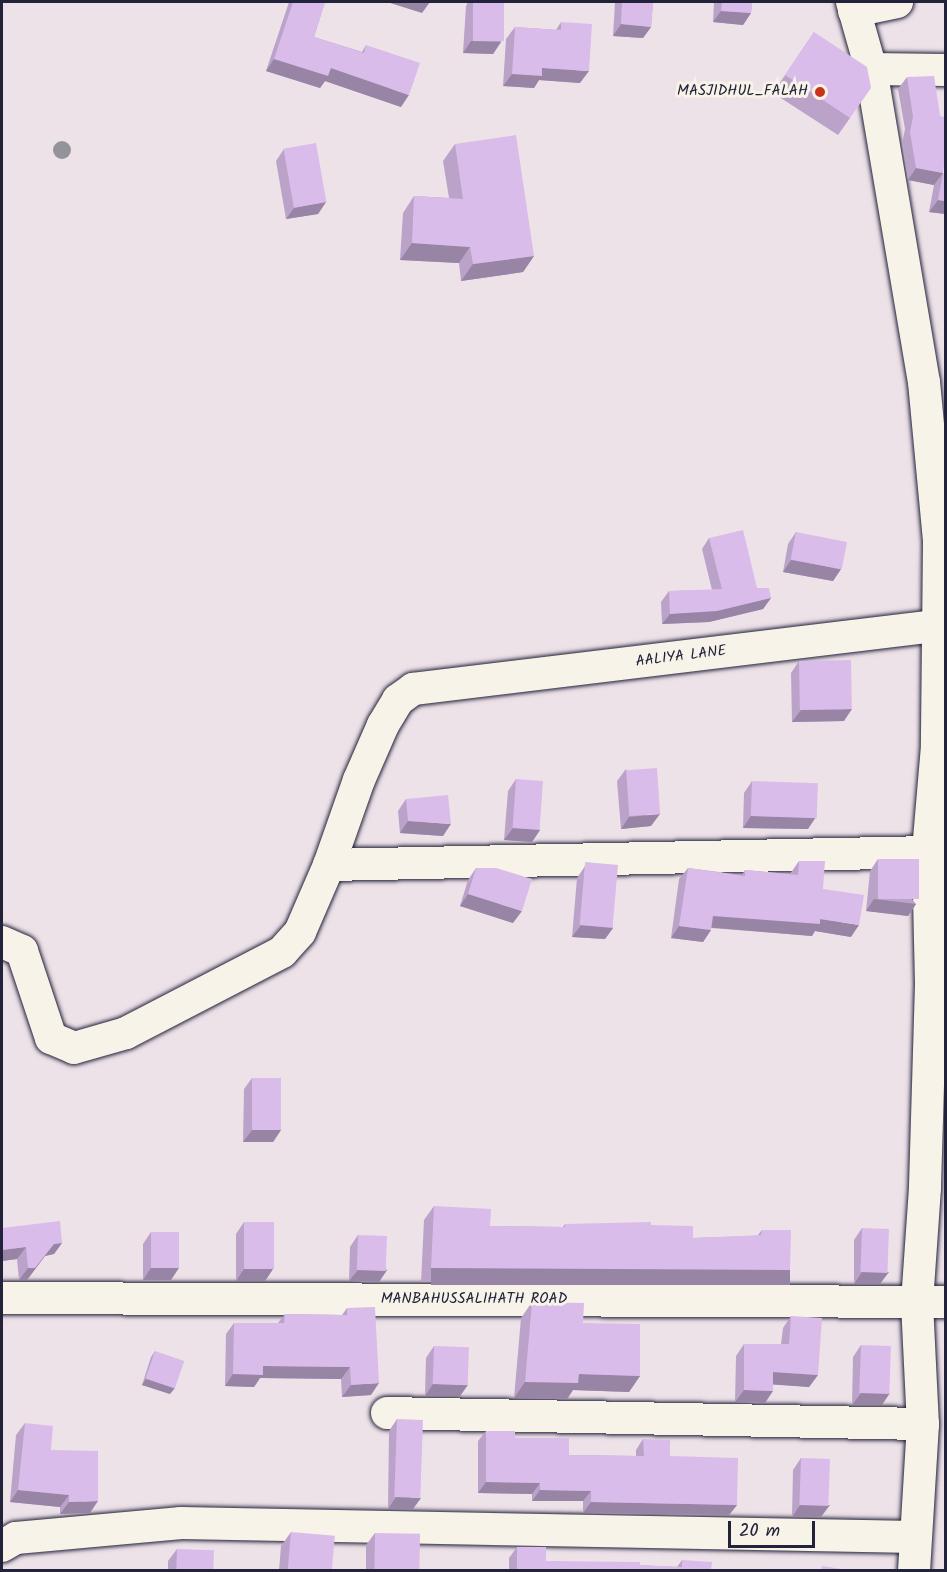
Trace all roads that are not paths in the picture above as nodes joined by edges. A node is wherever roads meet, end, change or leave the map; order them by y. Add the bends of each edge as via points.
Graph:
1 (897, 2) edge
2 (853, 6) edge
3 (871, 69) junction
4 (945, 70) edge
5 (941, 630) edge
6 (928, 852) junction
7 (329, 865) junction
8 (2, 942) edge
9 (2, 1298) edge
10 (931, 1302) edge
11 (387, 1413) dead end
12 (924, 1424) junction
13 (916, 1537) junction
14 (2, 1546) edge
15 (914, 1570) edge

1 - 2 street
2 - 3 street
3 - 4 street
3 - 5 street via 924,382 939,542
5 - 6 street
5 - 7 street, AALIYA LANE via 413,688 398,700 383,724
6 - 7 street
6 - 10 street via 931,984 925,1188
7 - 8 street via 300,932 282,952 126,1033 74,1048 51,1038 22,951
9 - 10 street, MANBAHUSSALIHATH ROAD
10 - 12 street
11 - 12 street
12 - 13 street
13 - 14 street via 181,1523 16,1538
13 - 15 street

